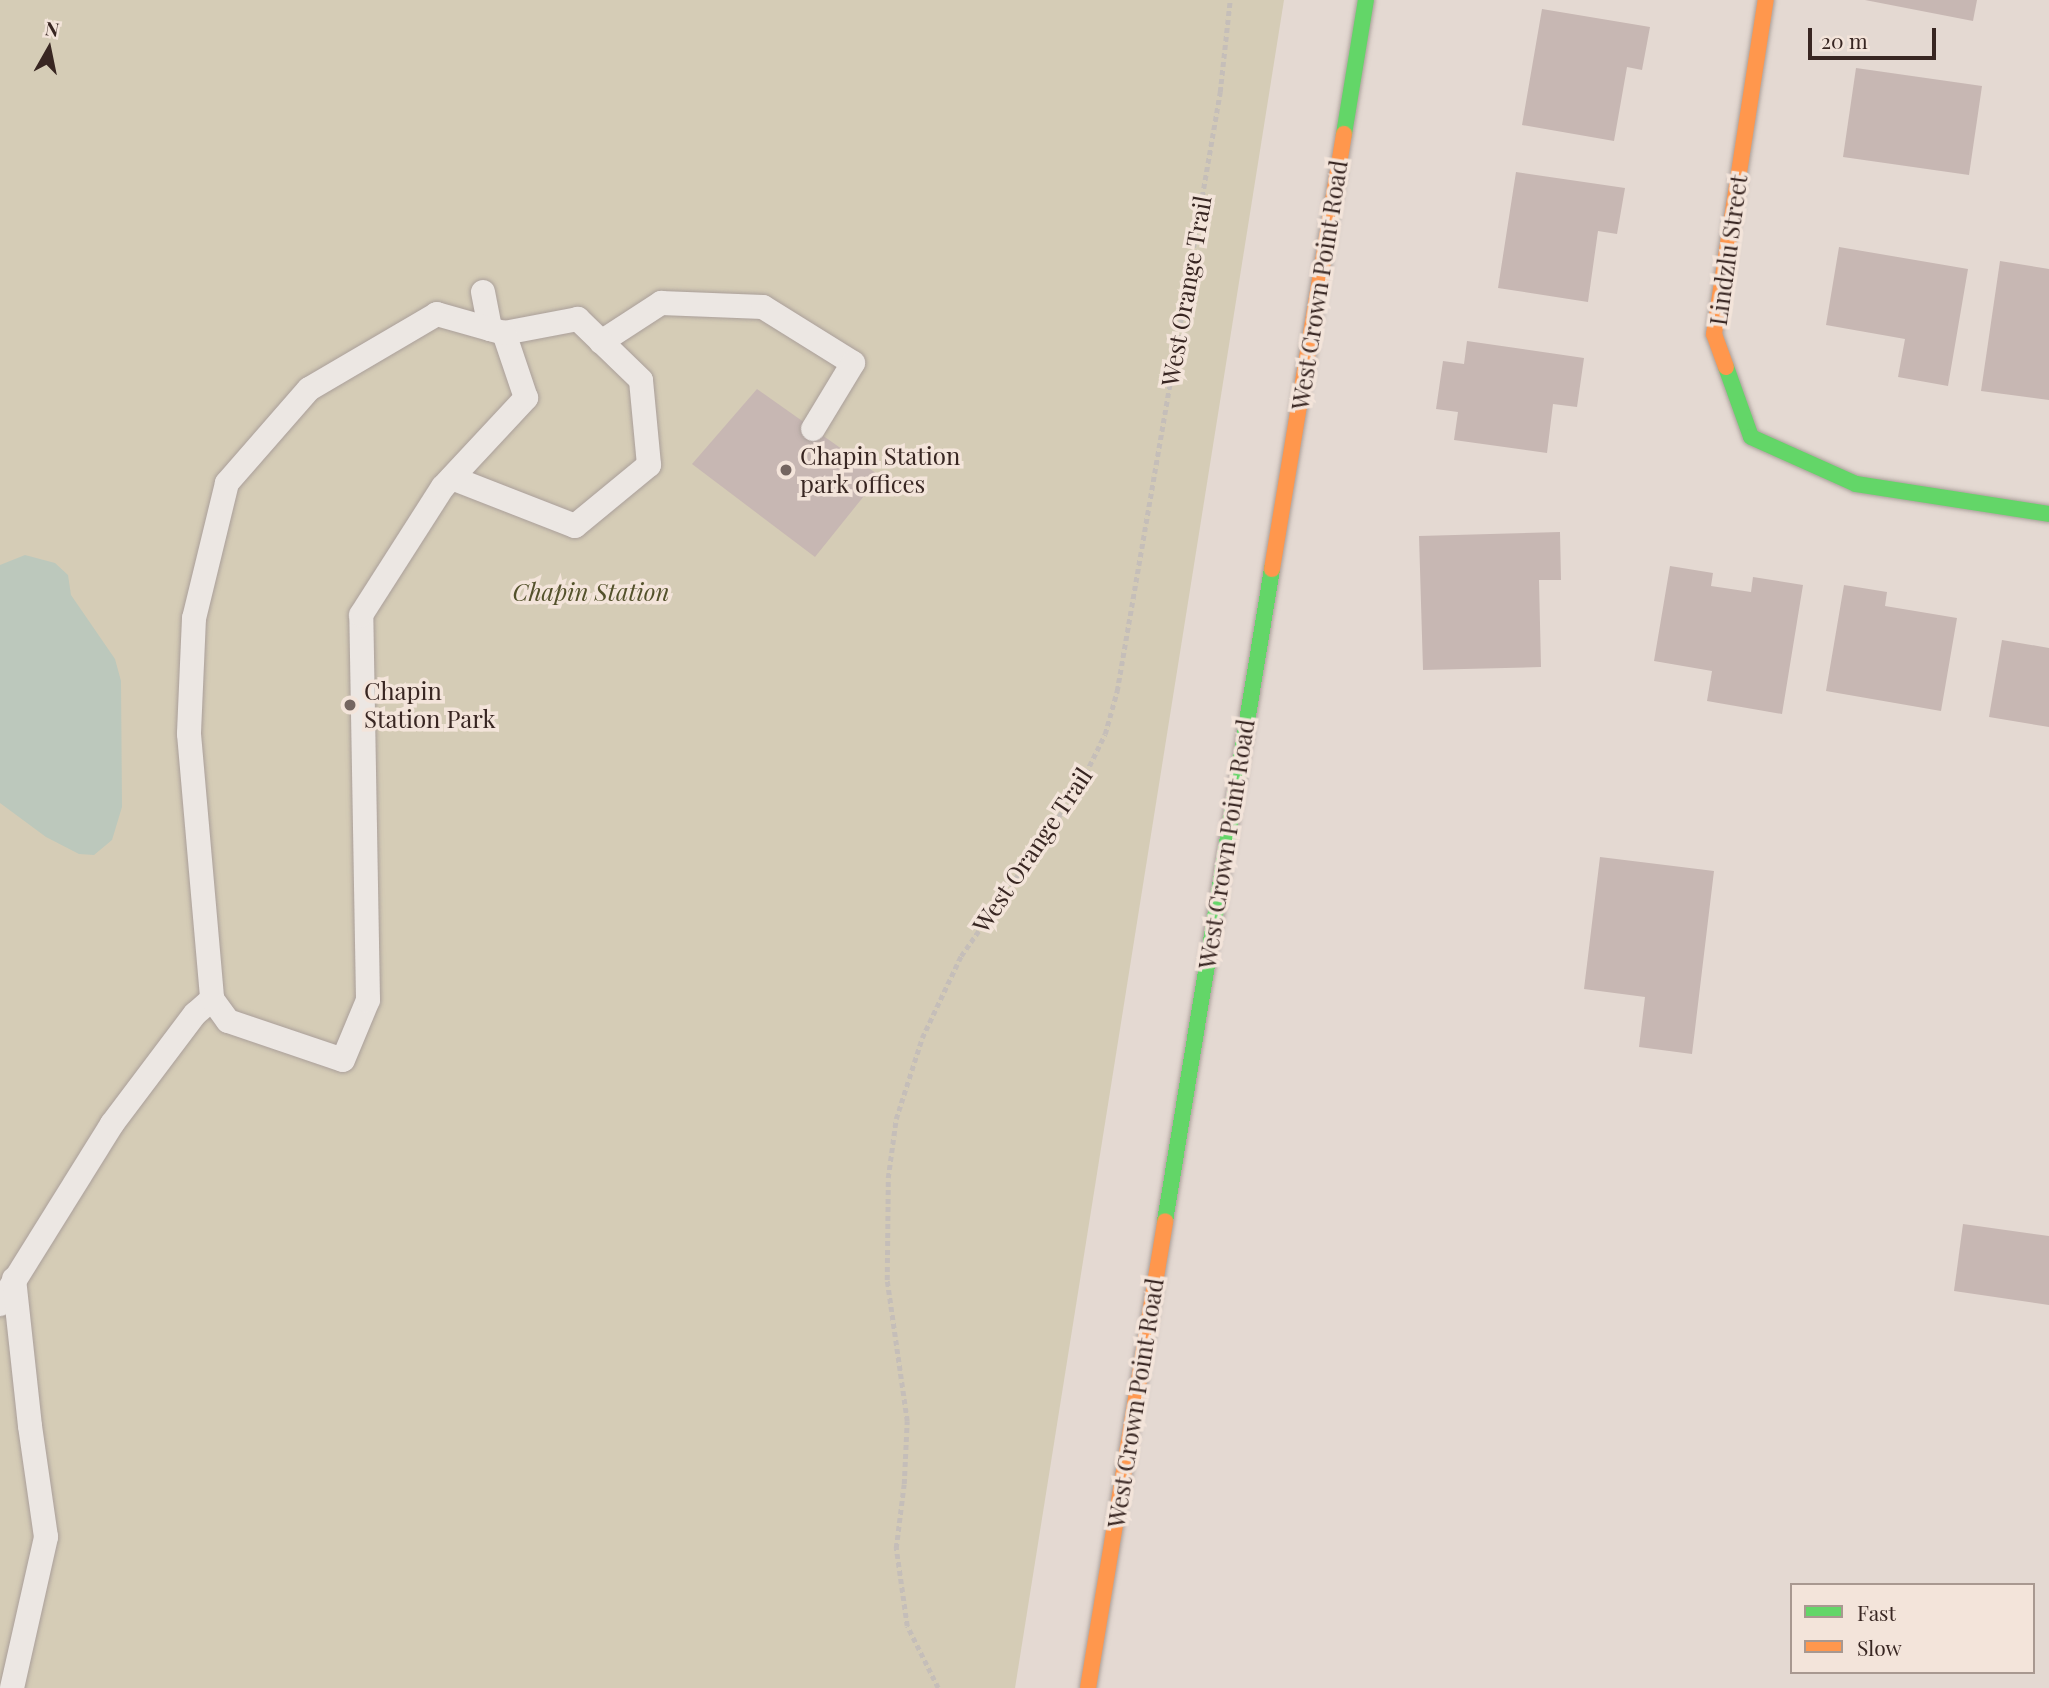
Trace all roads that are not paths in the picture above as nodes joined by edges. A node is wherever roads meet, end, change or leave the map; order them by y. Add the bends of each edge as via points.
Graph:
1 (1367, 0) edge
2 (1766, 0) edge
3 (483, 292) dead end
4 (497, 331) junction
5 (601, 342) junction
6 (813, 429) dead end
7 (452, 478) junction
8 (2049, 514) edge
9 (212, 999) junction
10 (14, 1279) junction
11 (0, 1304) edge
12 (12, 1688) edge
13 (1088, 1688) edge

1 - 13 street, West Crown Point Road
2 - 8 street, Lindzlu Street via 1714,334 1751,437 1856,484
3 - 4 lane
4 - 5 lane via 579,319
4 - 7 lane via 526,398
4 - 9 lane via 437,314 309,389 226,483 194,618 189,734
5 - 6 lane via 660,303 763,307 853,363
5 - 7 lane via 641,380 649,465 575,526
7 - 9 lane via 361,615 368,1000 343,1060 228,1021
9 - 10 lane via 195,1013 112,1124
10 - 11 lane
10 - 12 lane via 46,1537

